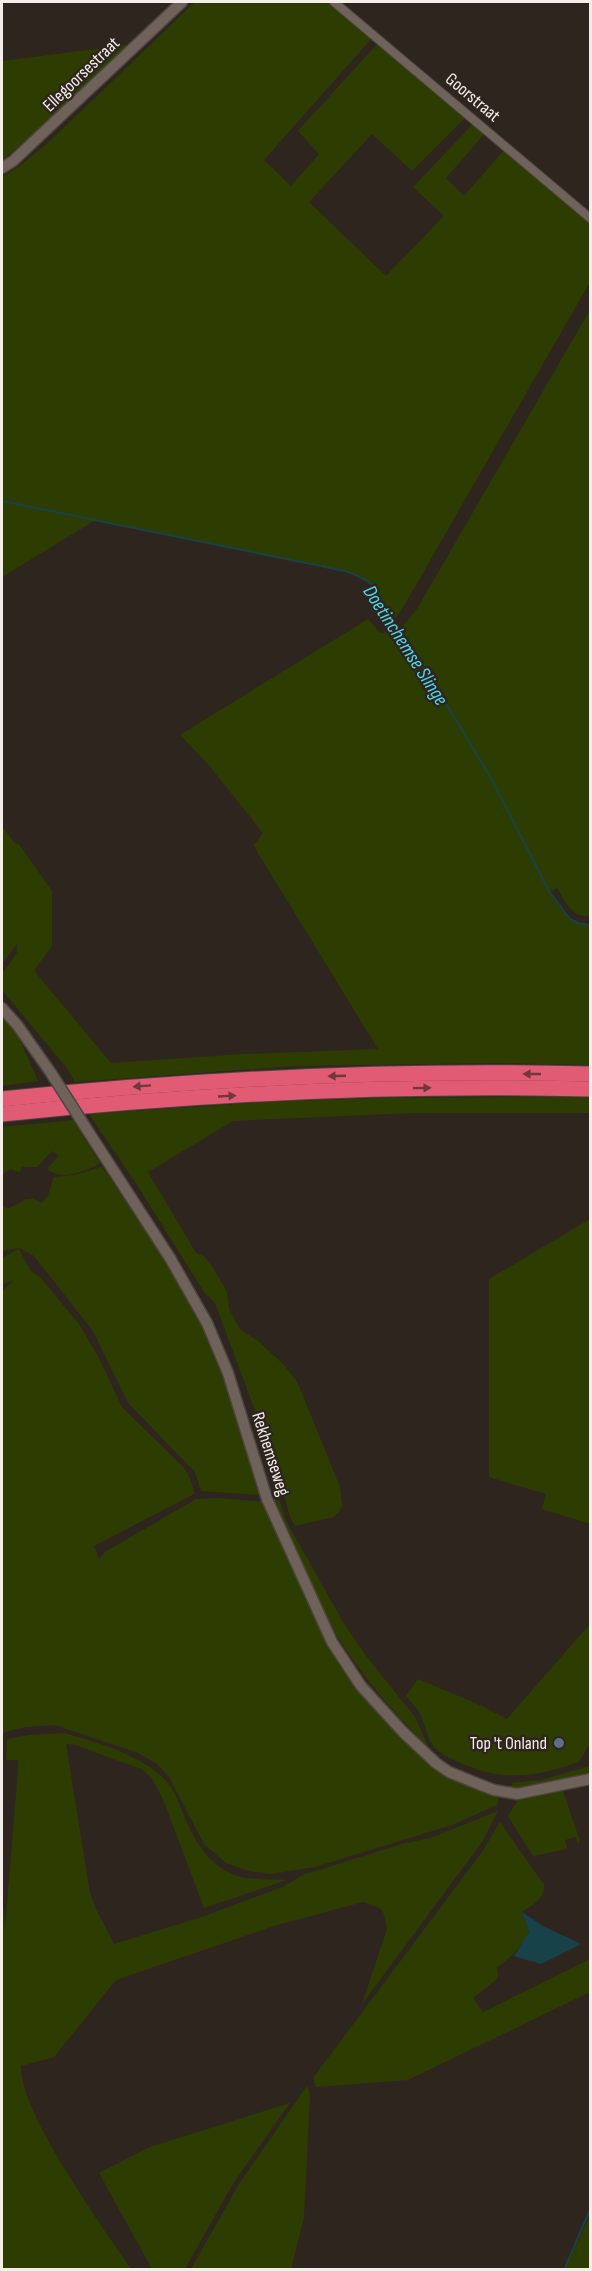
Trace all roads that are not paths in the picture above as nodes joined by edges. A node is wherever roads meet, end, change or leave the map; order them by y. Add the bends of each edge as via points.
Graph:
1 (182, 2) edge
2 (334, 2) edge
3 (2, 168) edge
4 (591, 218) edge
5 (2, 1008) edge
6 (591, 1074) edge
7 (591, 1089) edge
8 (2, 1099) edge
9 (2, 1114) edge
10 (591, 1779) edge

1 - 3 street, Ellegoorsestraat
2 - 4 street, Goorstraat
5 - 10 street, Rekhemseweg, bridge via 51,1073 200,1309 228,1372 267,1499 332,1642 361,1686 436,1763 481,1785 517,1794
6 -> 8 highway via 302,1077
9 -> 7 highway via 301,1092

